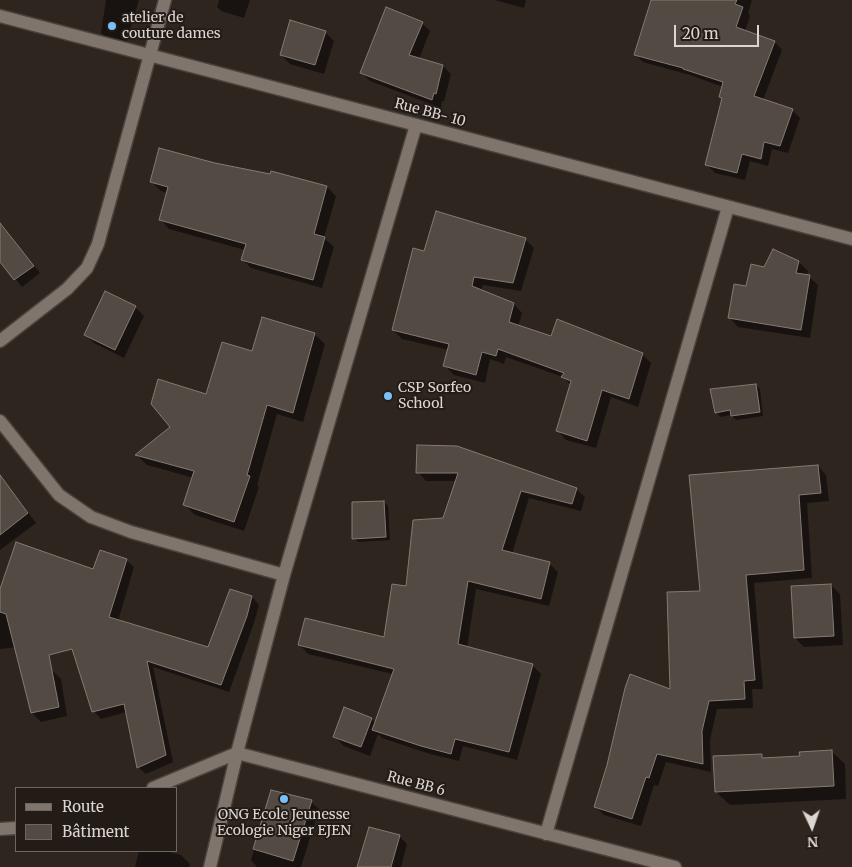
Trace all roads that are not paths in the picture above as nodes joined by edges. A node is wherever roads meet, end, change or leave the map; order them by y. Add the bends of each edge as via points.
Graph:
1 (165, 0) edge
2 (0, 16) edge
3 (150, 55) junction
4 (416, 125) junction
5 (728, 207) junction
6 (852, 240) edge
7 (0, 341) edge
8 (0, 421) edge
9 (284, 575) junction
10 (237, 754) junction
11 (155, 787) edge
12 (15, 828) edge
13 (0, 829) edge
14 (546, 834) junction
15 (210, 867) edge
16 (675, 867) edge

1 - 3 street
2 - 3 street, Rue BB- 10
3 - 4 street, Rue BB- 10
3 - 7 street via 98,244 87,268 67,289
4 - 5 street, Rue BB- 10
4 - 9 street
5 - 6 street, Rue BB- 10
5 - 14 street
8 - 9 street via 59,495 90,517 131,532
9 - 10 street
10 - 11 street
10 - 14 street, Rue BB 6
10 - 15 street
12 - 13 street
14 - 16 street, Rue BB 6

